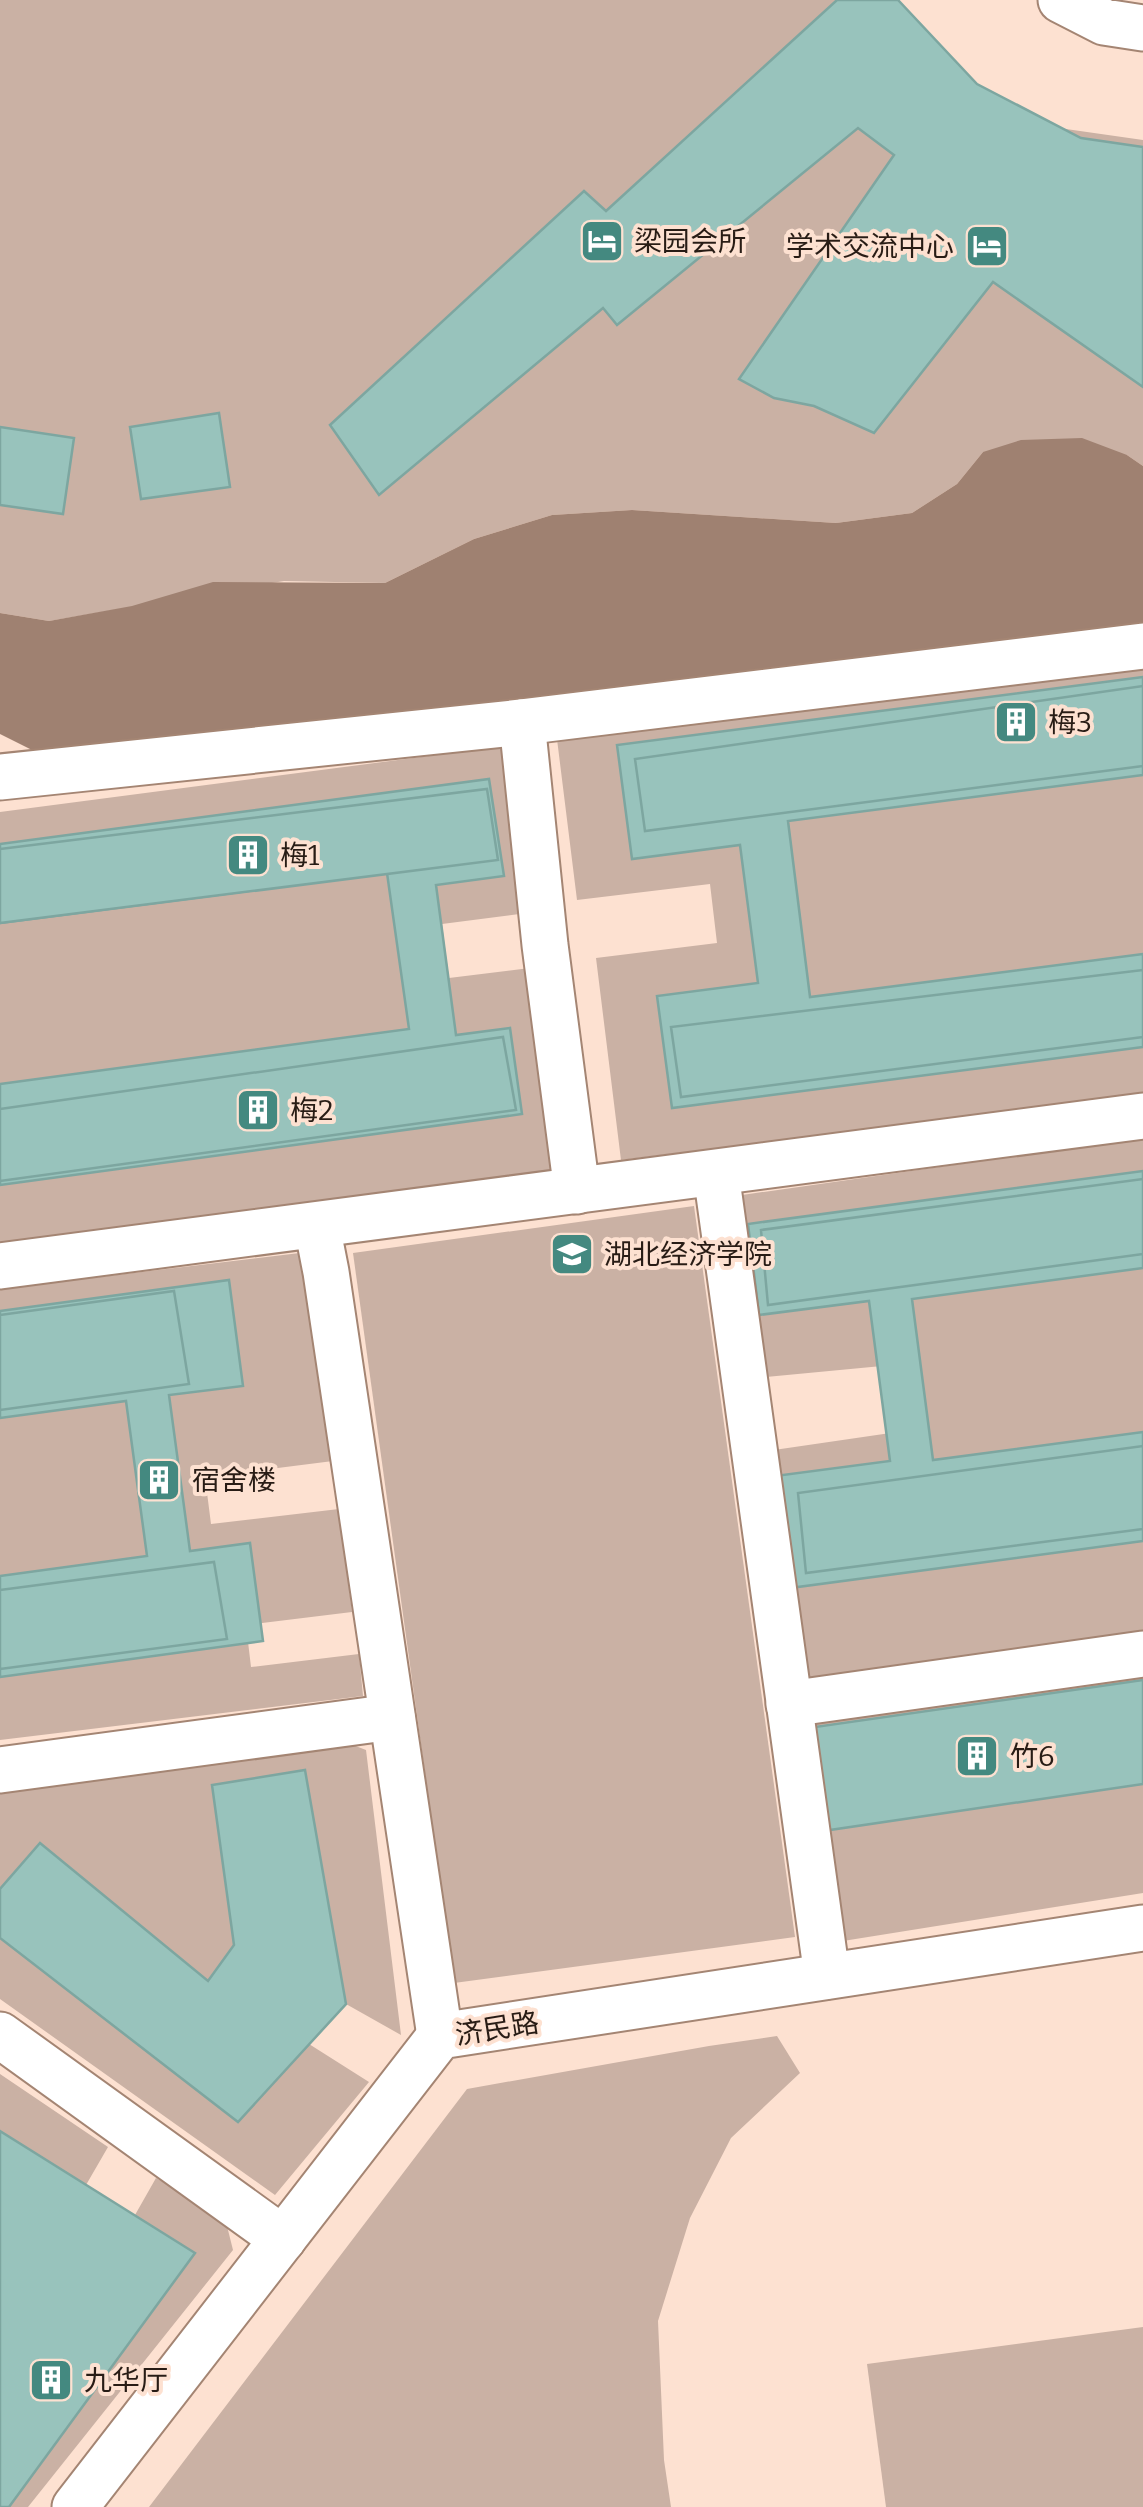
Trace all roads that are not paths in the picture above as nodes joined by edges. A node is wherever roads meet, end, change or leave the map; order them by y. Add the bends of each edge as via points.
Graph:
1 (1061, 0) edge
2 (1143, 28) edge
3 (1143, 646) edge
4 (522, 722) junction
5 (0, 777) edge
6 (1143, 1116) edge
7 (716, 1173) junction
8 (577, 1191) junction
9 (317, 1226) junction
10 (0, 1266) edge
11 (1143, 1654) edge
12 (789, 1704) junction
13 (392, 1717) junction
14 (0, 1770) edge
15 (1143, 1928) edge
16 (828, 1976) junction
17 (0, 2035) edge
18 (440, 2036) junction
19 (282, 2239) junction
20 (74, 2507) edge

1 - 2 street via 1104,22
3 - 4 street
4 - 5 street
4 - 8 street
6 - 7 street
7 - 8 street
7 - 12 street
8 - 9 street
9 - 10 street
9 - 13 street
11 - 12 street
12 - 16 street
13 - 14 street
13 - 18 street
15 - 16 street, 济民路
16 - 18 street, 济民路
17 - 19 street
18 - 19 street, 济民路
19 - 20 street, 济民路

